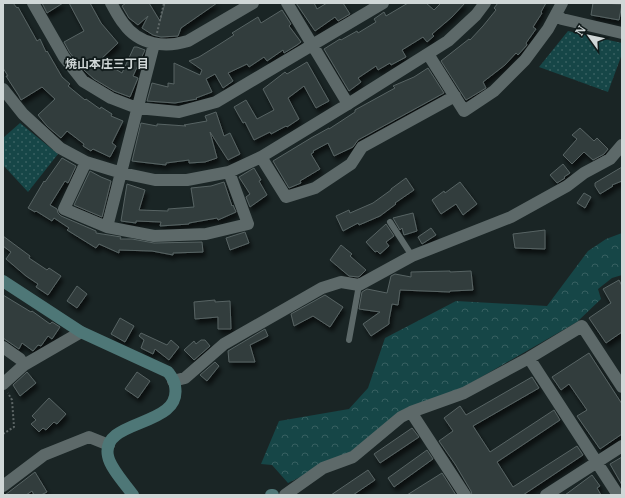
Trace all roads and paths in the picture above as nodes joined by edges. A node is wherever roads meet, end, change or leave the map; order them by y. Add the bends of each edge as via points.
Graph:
1 (33, 3) edge
2 (111, 3) edge
3 (164, 3) edge
4 (253, 3) edge
5 (287, 3) edge
6 (383, 3) edge
7 (485, 3) edge
8 (562, 3) edge
9 (556, 15) junction
10 (622, 33) edge
11 (154, 44) junction
12 (312, 46) junction
13 (428, 54) junction
14 (3, 89) edge
15 (454, 96) junction
16 (348, 104) junction
17 (137, 108) junction
18 (622, 145) edge
19 (261, 157) junction
20 (86, 162) junction
21 (229, 172) junction
22 (122, 174) junction
23 (390, 222) dead end
24 (108, 227) junction
25 (412, 256) junction
26 (3, 281) edge
27 (359, 285) junction
28 (81, 332) junction
29 (349, 340) dead end
30 (3, 347) edge
31 (529, 358) junction
32 (24, 365) junction
33 (174, 381) junction
34 (621, 382) edge
35 (4, 387) edge
36 (411, 412) junction
37 (3, 434) edge
38 (109, 445) junction
39 (622, 446) edge
40 (597, 462) junction
41 (4, 482) edge
42 (133, 495) edge
43 (285, 495) edge
44 (465, 495) edge
45 (546, 495) edge
46 (618, 495) edge

1 - 17 street via 64,57 83,81 111,98
2 - 11 street via 124,25 135,36
3 - 11 path
4 - 11 street via 188,41 176,45
5 - 12 street
6 - 12 street
7 - 13 street via 448,41
8 - 9 street
9 - 10 street via 562,19
9 - 15 street via 525,60 494,90 464,111
11 - 17 street
12 - 16 street
12 - 17 street via 216,102 179,112
13 - 15 street
13 - 16 street
14 - 20 street via 23,114 60,148
15 - 19 street via 362,146 351,164 315,188 286,197
16 - 19 street
17 - 22 street
18 - 25 street via 610,159 512,217
19 - 21 street
20 - 22 street
20 - 24 street via 64,209
21 - 22 street via 187,180 155,180
21 - 24 street via 248,224 206,234 154,236
22 - 24 street
23 - 25 lane
25 - 27 street
26 - 28 street
27 - 29 lane
27 - 33 street via 340,282 322,288 224,344 185,378
28 - 32 street
28 - 33 street via 168,372
30 - 32 street
31 - 34 street via 582,326
31 - 36 street via 464,393
31 - 40 street
32 - 35 street
33 - 38 street via 176,395 163,413 116,434
35 - 37 path via 12,400 14,427
36 - 43 street via 401,417 353,457 323,468
36 - 44 street
38 - 41 street via 89,437 44,455
38 - 42 street via 108,456 113,468
39 - 40 street
40 - 45 street
40 - 46 street

